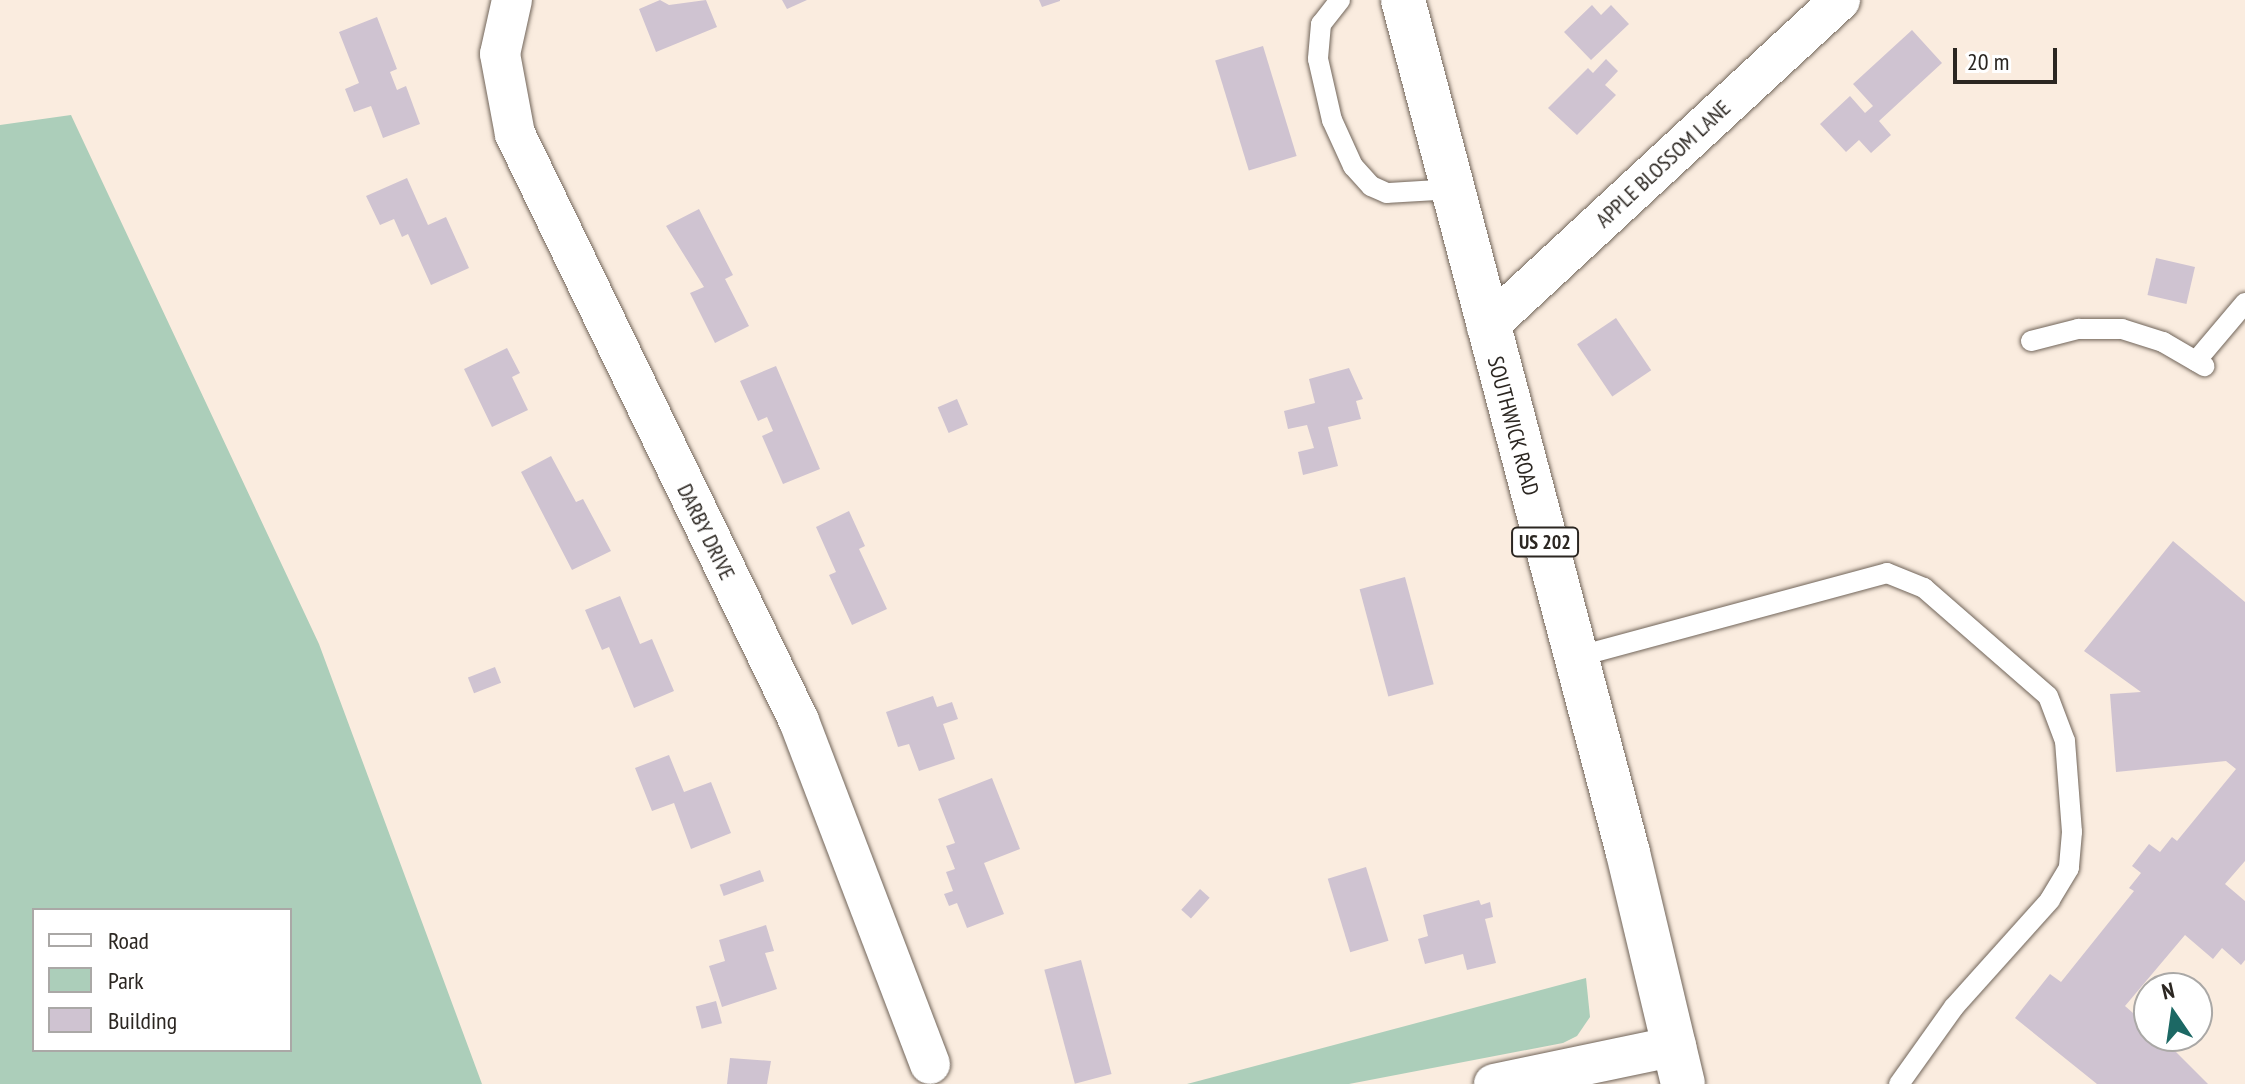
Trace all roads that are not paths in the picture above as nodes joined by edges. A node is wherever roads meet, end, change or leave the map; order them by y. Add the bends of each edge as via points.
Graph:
1 (512, 0) edge
2 (1340, 0) edge
3 (1403, 0) edge
4 (1840, 0) edge
5 (1452, 189) junction
6 (2245, 303) edge
7 (1487, 327) junction
8 (2031, 341) dead end
9 (1576, 657) junction
10 (930, 1064) dead end
11 (1680, 1065) edge
12 (1494, 1084) edge
13 (1899, 1084) edge

1 - 10 street, DARBY DRIVE via 500,54 515,134 799,721
2 - 5 lane via 1321,24 1318,59 1332,120 1353,166 1371,186 1387,193
3 - 5 highway, SOUTHWICK ROAD / US 202
4 - 7 street, APPLE BLOSSOM LANE
5 - 7 highway, SOUTHWICK ROAD / US 202
6 - 8 lane via 2200,364 2163,342 2122,329 2078,329
7 - 9 highway, SOUTHWICK ROAD / US 202
9 - 11 highway, SOUTHWICK ROAD / US 202
9 - 13 lane via 1887,573 1924,588 2048,696 2065,741 2073,844 2069,868 2050,900 1954,1007
11 - 12 street

